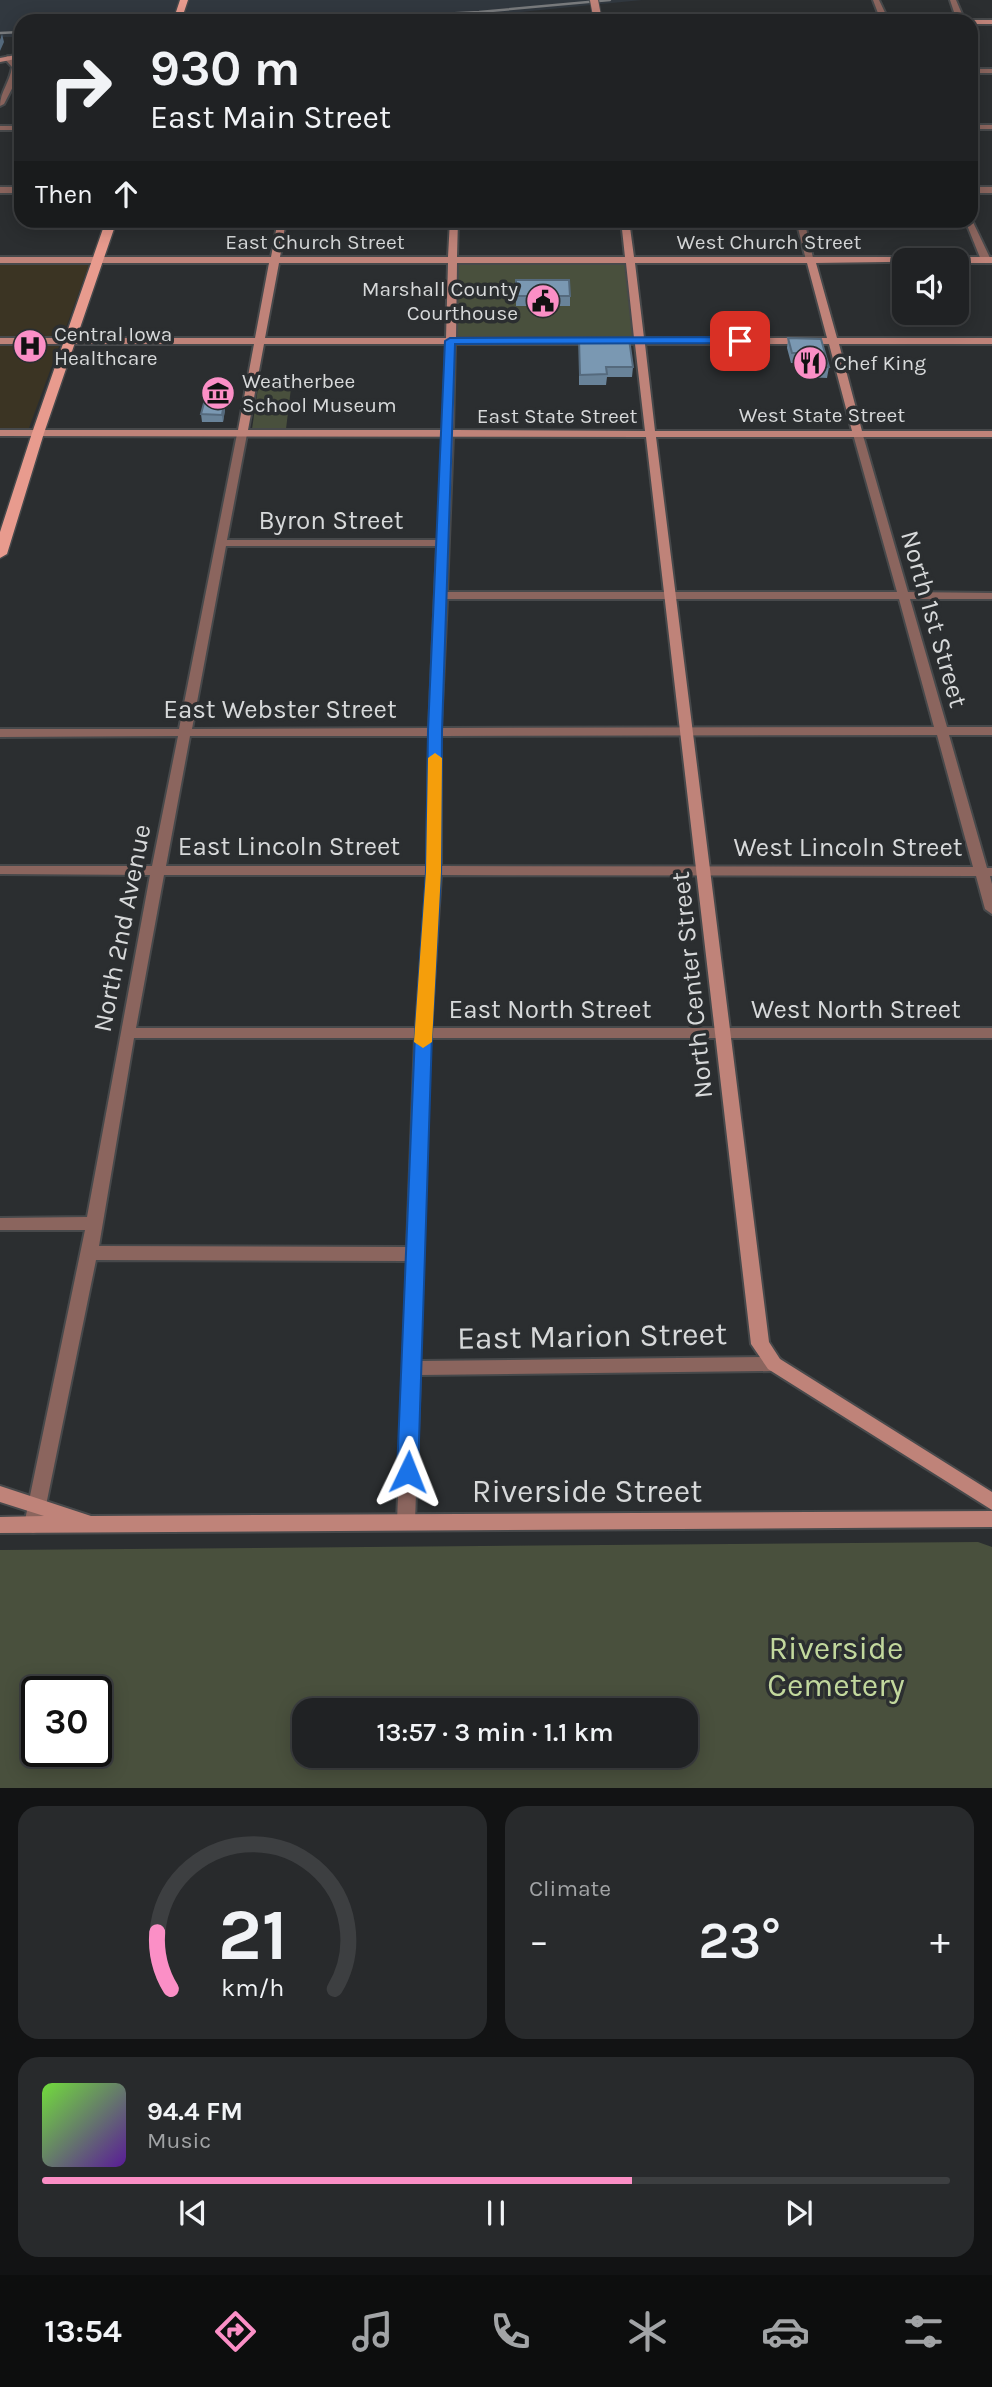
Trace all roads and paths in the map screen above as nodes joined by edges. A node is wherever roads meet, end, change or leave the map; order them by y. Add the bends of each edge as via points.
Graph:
1 (14, 77) edge
2 (0, 104) edge
3 (109, 228) edge
4 (281, 228) edge
5 (454, 228) edge
6 (626, 228) edge
7 (802, 228) edge
8 (973, 228) edge
9 (630, 259) junction
10 (0, 260) edge
11 (99, 260) junction
12 (275, 260) junction
13 (453, 260) junction
14 (811, 260) junction
15 (989, 260) edge
16 (992, 274) edge
17 (0, 341) edge
18 (71, 341) junction
19 (259, 341) junction
20 (450, 341) junction
21 (640, 341) junction
22 (833, 341) junction
23 (992, 341) edge
24 (0, 433) edge
25 (38, 433) junction
26 (242, 434) junction
27 (858, 434) junction
28 (992, 434) edge
29 (448, 435) junction
30 (652, 435) junction
31 (220, 543) junction
32 (443, 543) junction
33 (2, 545) edge
34 (671, 594) junction
35 (442, 595) junction
36 (903, 595) junction
37 (992, 596) edge
38 (685, 730) junction
39 (942, 730) junction
40 (435, 731) junction
41 (992, 731) edge
42 (184, 732) junction
43 (0, 733) edge
44 (0, 870) edge
45 (158, 870) junction
46 (433, 872) junction
47 (703, 872) junction
48 (987, 872) edge
49 (992, 909) edge
50 (127, 1033) junction
51 (992, 1033) edge
52 (423, 1034) junction
53 (721, 1034) junction
54 (93, 1223) junction
55 (0, 1224) edge
56 (89, 1253) junction
57 (415, 1254) junction
58 (774, 1364) junction
59 (411, 1367) junction
60 (0, 1494) edge
61 (992, 1502) edge
62 (36, 1516) junction
63 (992, 1519) edge
64 (406, 1522) junction
65 (0, 1525) edge

1 - 2 street
3 - 11 main road
4 - 12 street, North 2nd Avenue
5 - 13 street
6 - 9 street, North Center Street
7 - 14 street
8 - 15 street
9 - 13 street, East Church Street
9 - 14 street, West Church Street
9 - 21 street, North Center Street
10 - 11 street, East Church Street
11 - 12 street, East Church Street
11 - 18 main road
12 - 13 street, East Church Street
12 - 19 street, North 2nd Avenue
13 - 20 street
14 - 15 street, West Church Street
14 - 22 street, North 1st Street
15 - 16 street
17 - 18 street
18 - 19 street
18 - 25 main road
19 - 20 street
19 - 26 street, North 2nd Avenue
20 - 21 street
20 - 29 street
21 - 22 street
21 - 30 street, North Center Street
22 - 23 street
22 - 27 street, North 1st Street
24 - 25 street, East State Street
25 - 26 street, East State Street
25 - 33 main road
26 - 29 street, East State Street
26 - 31 street, North 2nd Avenue
27 - 28 street, West State Street
27 - 30 street, West State Street
27 - 36 street, North 1st Street
29 - 30 street, East State Street
29 - 32 street
30 - 34 street, North Center Street
31 - 32 street, Byron Street
31 - 42 street, North 2nd Avenue
32 - 35 street
34 - 35 street
34 - 36 street
34 - 38 street, North Center Street
35 - 40 street
36 - 37 street
36 - 39 street, North 1st Street
38 - 39 street, East Webster Street
38 - 40 street, East Webster Street
38 - 47 street, North Center Street
39 - 41 street, East Webster Street
39 - 48 street, North 1st Street
40 - 42 street, East Webster Street
40 - 46 street
42 - 43 street, East Webster Street
42 - 45 street, North 2nd Avenue
44 - 45 street, East Lincoln Street
45 - 46 street, East Lincoln Street
45 - 50 street, North 2nd Avenue
46 - 47 street, East Lincoln Street
46 - 52 street
47 - 48 street, West Lincoln Street
47 - 53 street, North Center Street
48 - 49 street, North 1st Street
50 - 52 street, East North Street
50 - 54 street, North 2nd Avenue
51 - 53 street, West North Street
52 - 53 street, East North Street
52 - 57 street
53 - 58 street, North Center Street via 760,1344
54 - 55 street
54 - 56 street, North 2nd Avenue
56 - 57 street
56 - 62 street, North 2nd Avenue
57 - 59 street
58 - 59 street, East Marion Street
58 - 61 street
59 - 64 street
60 - 62 street, Riverside Street
62 - 64 street, Riverside Street via 99,1526
62 - 65 street, Riverside Street
63 - 64 street, Riverside Street

